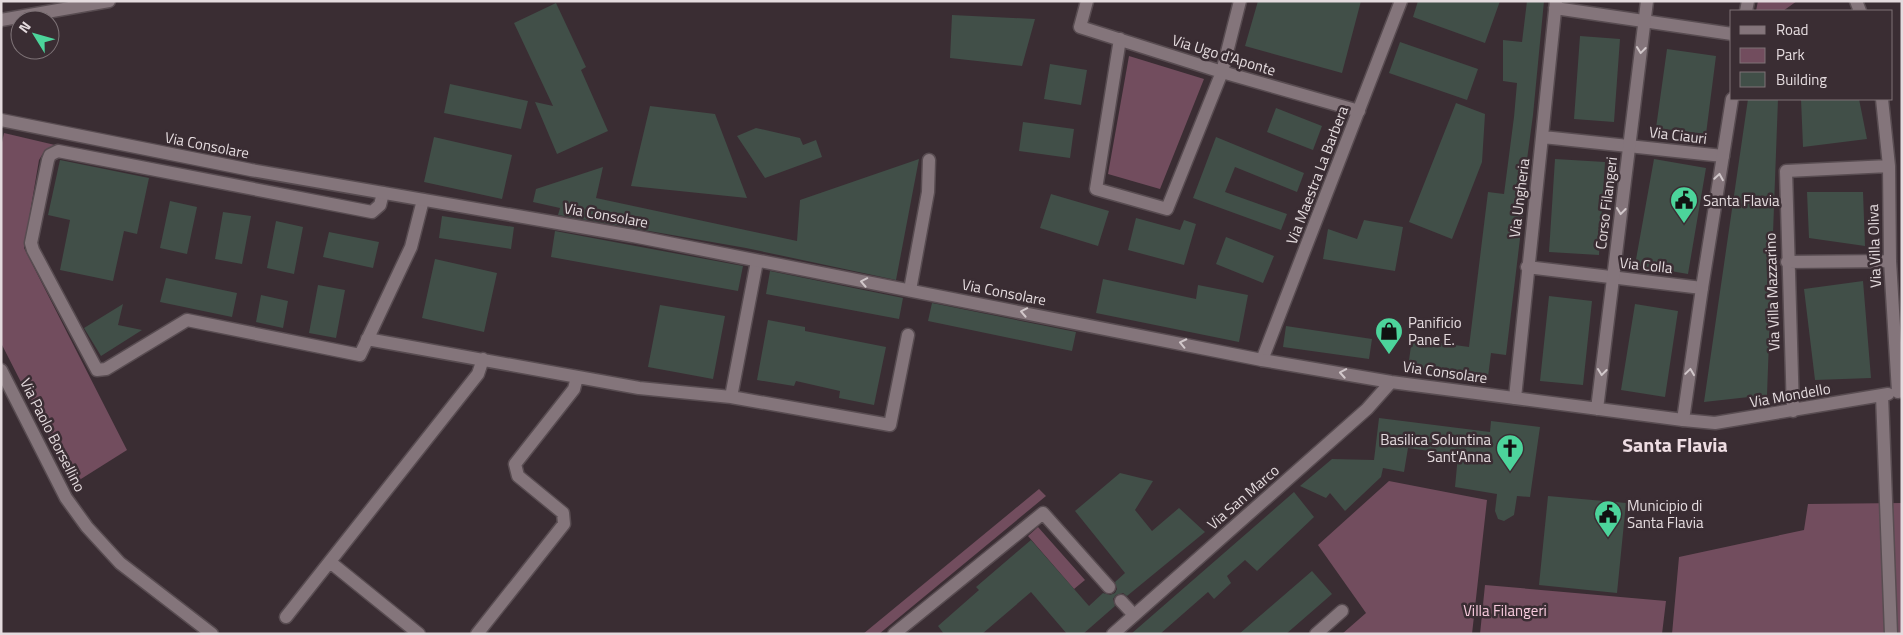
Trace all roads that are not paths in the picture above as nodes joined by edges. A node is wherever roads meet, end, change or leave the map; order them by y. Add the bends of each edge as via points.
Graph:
1 (109, 1) edge
2 (1086, 1) edge
3 (1240, 1) edge
4 (1400, 1) edge
5 (1646, 1) edge
6 (1556, 5) edge
7 (1, 20) edge
8 (1644, 22) junction
9 (1730, 34) edge
10 (1120, 39) junction
11 (1222, 72) junction
12 (1732, 100) edge
13 (1882, 100) edge
14 (1359, 112) junction
15 (1, 120) edge
16 (1543, 137) junction
17 (1629, 145) junction
18 (1723, 156) junction
19 (929, 160) dead end
20 (1889, 166) junction
21 (383, 193) junction
22 (423, 200) junction
23 (757, 261) junction
24 (1890, 261) junction
25 (1787, 262) junction
26 (1527, 267) junction
27 (1613, 278) junction
28 (1702, 288) junction
29 (910, 290) junction
30 (908, 335) dead end
31 (367, 339) junction
32 (483, 360) junction
33 (1262, 360) junction
34 (1, 370) edge
35 (577, 377) junction
36 (1391, 382) junction
37 (1900, 392) edge
38 (1882, 395) junction
39 (731, 397) junction
40 (1515, 398) junction
41 (1597, 409) junction
42 (1793, 411) junction
43 (1683, 420) junction
44 (330, 562) junction
45 (1109, 587) dead end
46 (1122, 601) dead end
47 (1342, 611) dead end
48 (1134, 615) junction
49 (286, 618) dead end
50 (212, 634) edge
51 (419, 634) edge
52 (477, 634) edge
53 (894, 634) edge
54 (1113, 634) edge
55 (1316, 634) edge
56 (1891, 634) edge

1 - 7 street
2 - 10 street, Via Ugo d'Aponte via 1080,27
3 - 11 street
4 - 14 street, Via Maestra La Barbera
5 - 8 street, Corso Filangeri
6 - 8 street
6 - 16 street, Via Ungheria
8 - 9 street
8 -> 17 street, Corso Filangeri
10 - 11 street, Via Ugo d'Aponte
10 - 11 street via 1096,189 1167,209
11 - 14 street, Via Ugo d'Aponte
12 - 18 street
13 - 20 street, Via Villa Oliva
14 - 33 street, Via Maestra La Barbera
15 - 21 street, Via Consolare
16 - 17 street, Via Ciauri
16 - 26 street, Via Ungheria
17 - 18 street, Via Ciauri
17 -> 27 street, Corso Filangeri
28 -> 18 street
19 - 29 street via 928,192
20 - 24 street, Via Villa Oliva
20 - 25 street, Via Villa Mazzarino via 1786,171
21 - 22 street, Via Consolare
21 - 31 street via 380,205 372,212 58,151 48,160 31,243 97,370 106,369 187,320 360,355
22 - 23 street, Via Consolare
22 - 31 street via 411,247
29 -> 23 street, Via Consolare
23 - 39 street
24 - 25 street
24 - 37 street, Via Villa Oliva
25 - 42 street, Via Villa Mazzarino
26 - 27 street, Via Colla
26 - 40 street, Via Ungheria
27 - 28 street, Via Colla
27 -> 41 street, Corso Filangeri
43 -> 28 street
33 -> 29 street, Via Consolare
30 - 39 street via 890,424
31 - 32 street
32 - 35 street
32 - 44 street via 478,374
36 -> 33 street, Via Consolare
34 - 50 street, Via Paolo Borsellino via 66,498 88,527 120,563
35 - 39 street via 639,388
35 - 52 street via 574,389 515,464 518,476 563,513 564,524
36 - 40 street, Via Consolare
36 - 48 street, Via San Marco via 1367,409
37 - 38 street, Via Mondello
38 - 42 street, Via Mondello
38 - 56 street
40 - 41 street, Via Consolare
41 - 43 street, Via Consolare
42 - 43 street, Via Mondello via 1715,423
44 - 49 street
44 - 51 street
45 - 53 street via 1042,513
46 - 48 street
47 - 55 street
48 - 54 street, Via San Marco

